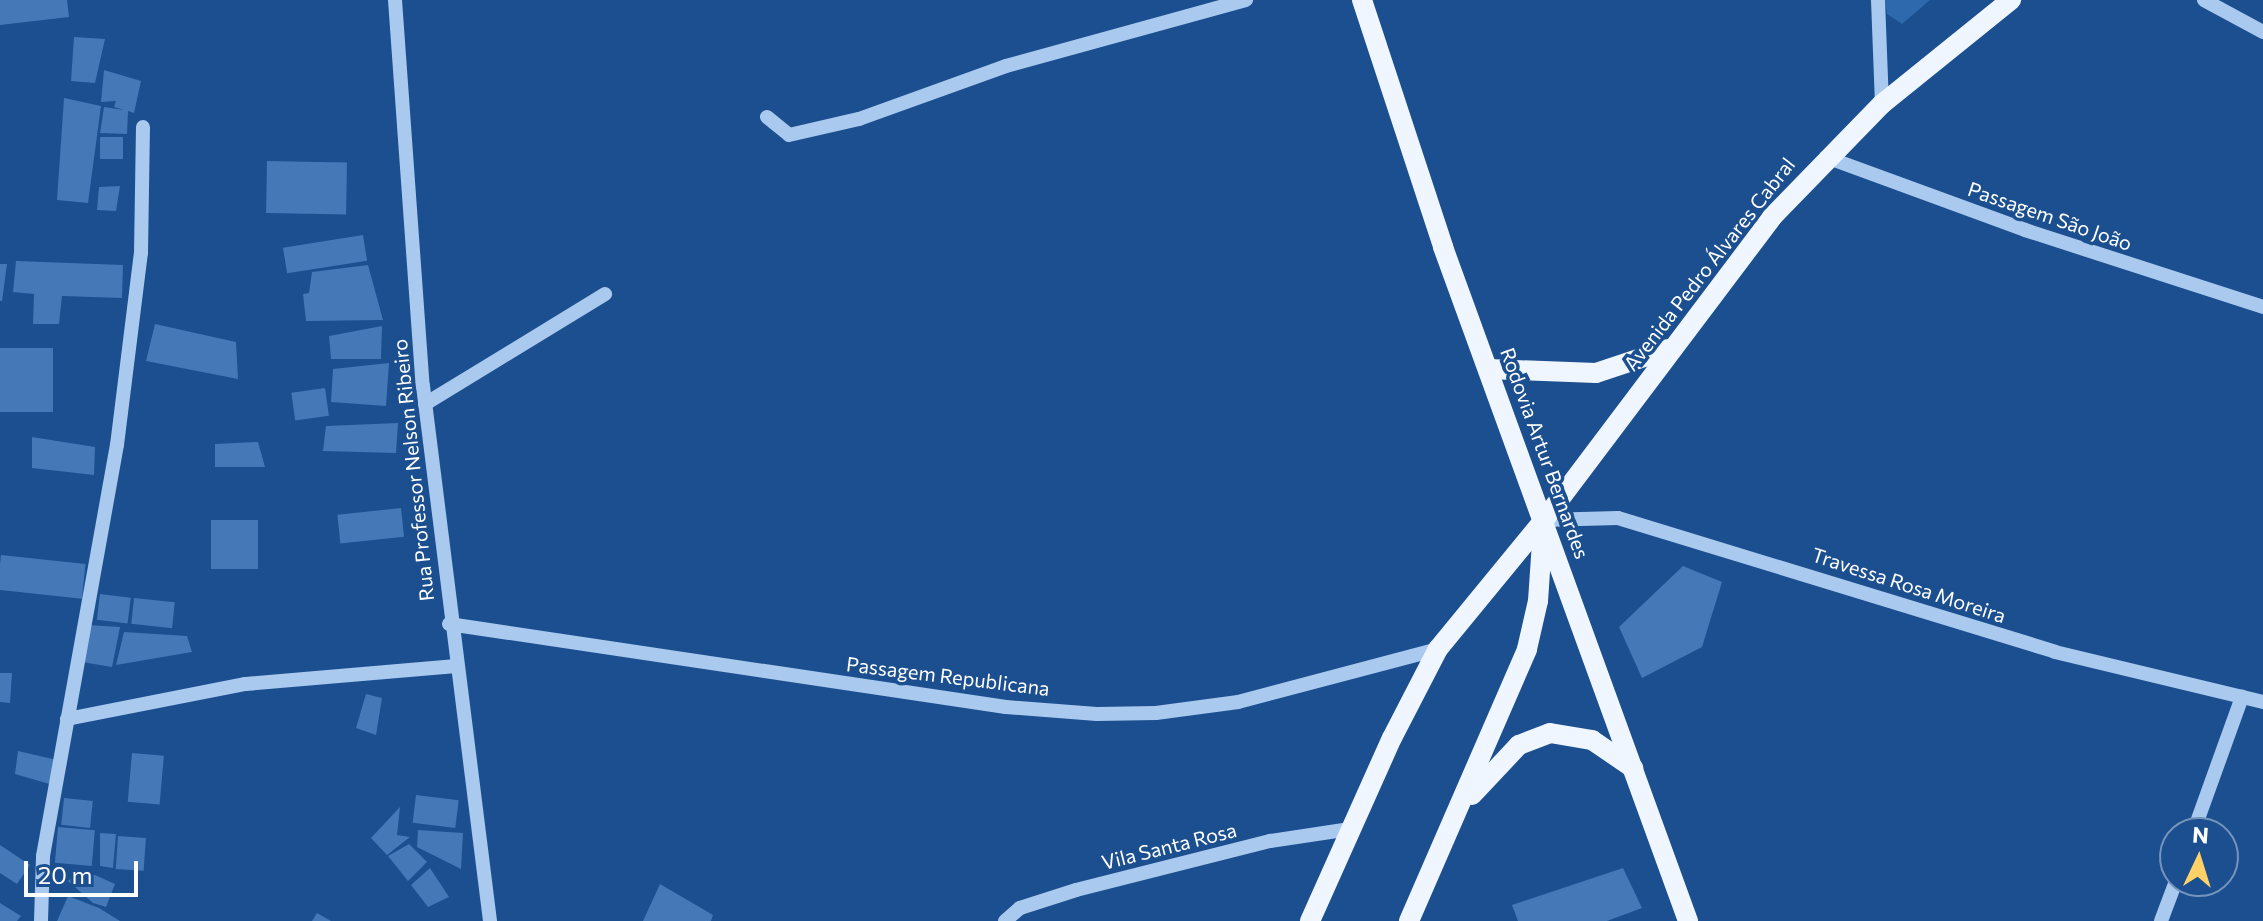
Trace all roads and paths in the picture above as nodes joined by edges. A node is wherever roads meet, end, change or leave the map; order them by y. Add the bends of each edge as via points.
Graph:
1 (1246, 0) edge
2 (1362, 0) edge
3 (1878, 0) edge
4 (2011, 0) edge
5 (2204, 0) edge
6 (395, 6) edge
7 (2263, 32) edge
8 (1882, 104) junction
9 (767, 117) dead end
10 (143, 127) dead end
11 (1826, 157) junction
12 (605, 294) dead end
13 (2263, 307) edge
14 (1672, 347) junction
15 (1488, 369) junction
16 (425, 404) junction
17 (1544, 520) junction
18 (449, 624) junction
19 (1438, 649) junction
20 (456, 666) junction
21 (2242, 697) junction
22 (2263, 702) edge
23 (67, 719) junction
24 (1636, 771) junction
25 (1456, 815) junction
26 (2199, 817) edge
27 (1350, 829) junction
28 (2170, 897) edge
29 (41, 921) edge
30 (490, 921) edge
31 (1005, 921) edge
32 (1310, 921) edge
33 (1409, 921) edge
34 (1688, 921) edge
35 (2161, 921) edge

1 - 9 street via 1006,66 859,119 789,135
2 - 15 main road, Rodovia Artur Bernardes
3 - 8 street
4 - 8 main road, Avenida Pedro Álvares Cabral
5 - 7 street
6 - 16 street, Rua Professor Nelson Ribeiro
8 - 11 main road, Avenida Pedro Álvares Cabral
10 - 23 street via 141,253 124,388
11 - 13 street, Passagem São João via 2025,230
11 - 14 main road, Avenida Pedro Álvares Cabral
12 - 16 street
14 - 15 main road via 1596,373
14 - 17 main road, Avenida Pedro Álvares Cabral
15 - 17 main road, Rodovia Artur Bernardes
16 - 18 street, Rua Professor Nelson Ribeiro
17 - 19 main road, Avenida Pedro Álvares Cabral
17 - 21 street, Travessa Rosa Moreira via 1618,518 2055,652
17 - 24 main road, Rodovia Artur Bernardes
17 - 25 main road via 1538,601 1527,649
18 - 19 street, Passagem Republicana via 1006,707 1097,714 1156,713 1238,702
18 - 20 street, Rua Professor Nelson Ribeiro
19 - 27 main road, Avenida Pedro Álvares Cabral
20 - 23 street via 246,684
20 - 30 street, Rua Professor Nelson Ribeiro
21 - 22 street, Travessa Rosa Moreira
21 - 26 street
23 - 29 street via 43,856
24 - 25 main road via 1592,740 1550,733 1507,755
24 - 34 main road, Rodovia Artur Bernardes
25 - 33 main road
27 - 31 street, Vila Santa Rosa via 1270,841 1076,890 1020,908
27 - 32 main road, Avenida Pedro Álvares Cabral
28 - 35 street

